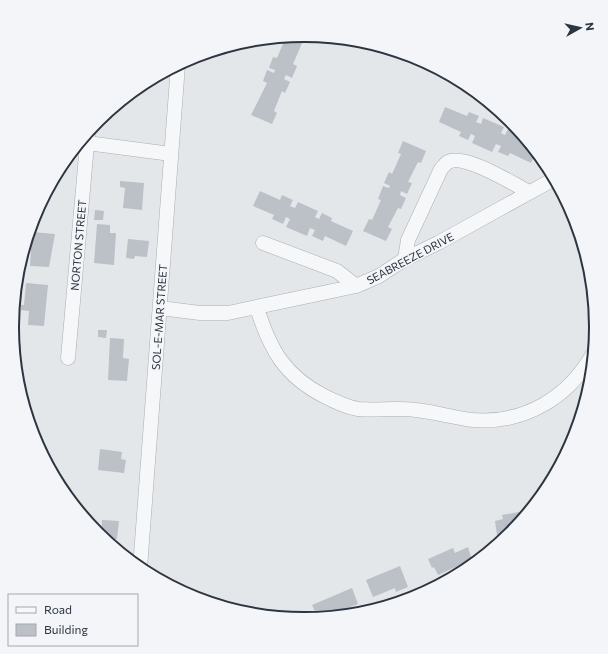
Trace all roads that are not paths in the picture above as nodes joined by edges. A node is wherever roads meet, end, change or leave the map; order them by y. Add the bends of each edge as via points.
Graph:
1 (178, 71) edge
2 (90, 139) edge
3 (87, 143) edge
4 (171, 154) junction
5 (549, 181) edge
6 (529, 192) junction
7 (262, 243) dead end
8 (405, 259) junction
9 (356, 286) junction
10 (160, 308) junction
11 (257, 308) junction
12 (68, 358) dead end
13 (587, 364) edge
14 (141, 560) edge

1 - 4 street, SOL-E-MAR STREET
2 - 4 street
3 - 12 street, NORTON STREET
4 - 10 street, SOL-E-MAR STREET
5 - 6 street, SEABREEZE DRIVE
6 - 8 street, SEABREEZE DRIVE
6 - 8 street via 474,164 459,160 448,162 441,168 408,240
7 - 9 street via 337,271
8 - 9 street, SEABREEZE DRIVE via 379,276
9 - 11 street, SEABREEZE DRIVE
10 - 11 street, SEABREEZE DRIVE via 214,314
10 - 14 street, SOL-E-MAR STREET
11 - 13 street via 270,345 291,374 299,382 317,392 356,409 413,409 480,420 517,417 538,408 561,393 580,375

